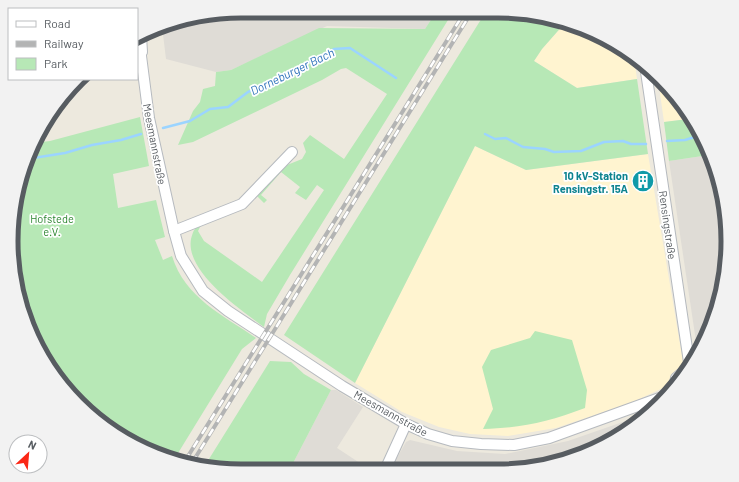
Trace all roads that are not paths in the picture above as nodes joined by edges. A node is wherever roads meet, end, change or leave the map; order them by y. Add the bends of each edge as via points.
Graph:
1 (141, 42) edge
2 (138, 48) edge
3 (141, 56) junction
4 (140, 72) edge
5 (646, 74) edge
6 (292, 152) dead end
7 (174, 231) junction
8 (688, 357) edge
9 (655, 400) edge
10 (406, 424) junction
11 (388, 464) edge

1 - 3 street, Meesmannstraße
2 - 3 street, Meesmannstraße
3 - 4 street, Meesmannstraße
4 - 7 street, Meesmannstraße
5 - 8 street, Rensingstraße
6 - 7 street via 242,204
7 - 10 street, Meesmannstraße via 187,267 215,302 342,386
9 - 10 street, Meesmannstraße via 549,438 514,445 452,441
10 - 11 street

